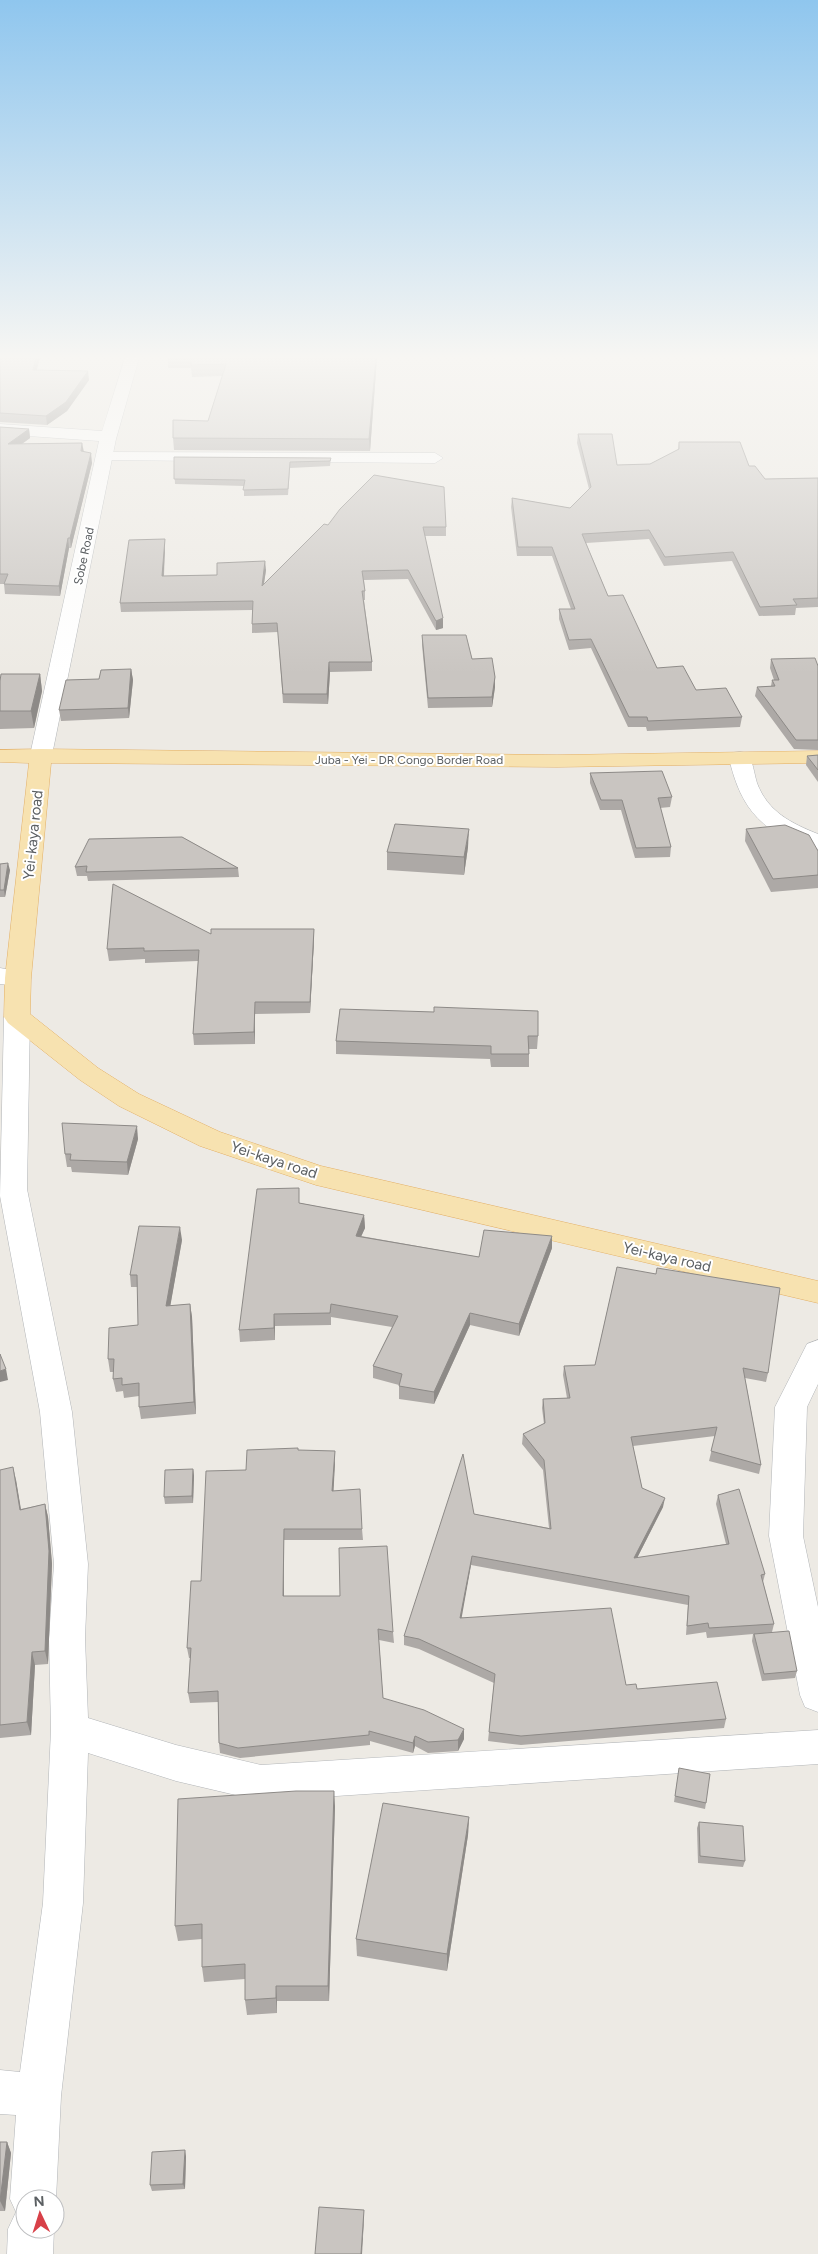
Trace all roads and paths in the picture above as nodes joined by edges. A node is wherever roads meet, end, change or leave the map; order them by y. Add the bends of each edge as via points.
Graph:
1 (103, 463) edge
2 (41, 755) junction
3 (0, 756) edge
4 (818, 757) edge
5 (740, 758) junction
6 (818, 842) edge
7 (9, 977) edge
8 (17, 1017) junction
9 (818, 1292) edge
10 (818, 1352) edge
11 (818, 1695) edge
12 (70, 1730) junction
13 (818, 1747) edge
14 (19, 2094) edge
15 (32, 2189) edge
16 (31, 2239) edge
17 (30, 2254) edge

1 - 2 street, Sobe Road
2 - 3 main road, Juba - Yei - DR Congo Border Road
2 - 5 main road, Juba - Yei - DR Congo Border Road via 547,761
2 - 7 main road, Yei-kaya road
4 - 5 main road, Juba - Yei - DR Congo Border Road
5 - 6 street via 746,787 764,816
7 - 8 main road, Yei-kaya road
8 - 9 main road, Yei-kaya road via 89,1074 129,1100 210,1139 316,1175
8 - 12 street via 13,1189 56,1412 71,1564 67,1638
10 - 11 street via 791,1407 786,1536
12 - 13 street via 176,1764 261,1783
12 - 14 street via 62,1903
14 - 15 street
16 - 17 street

